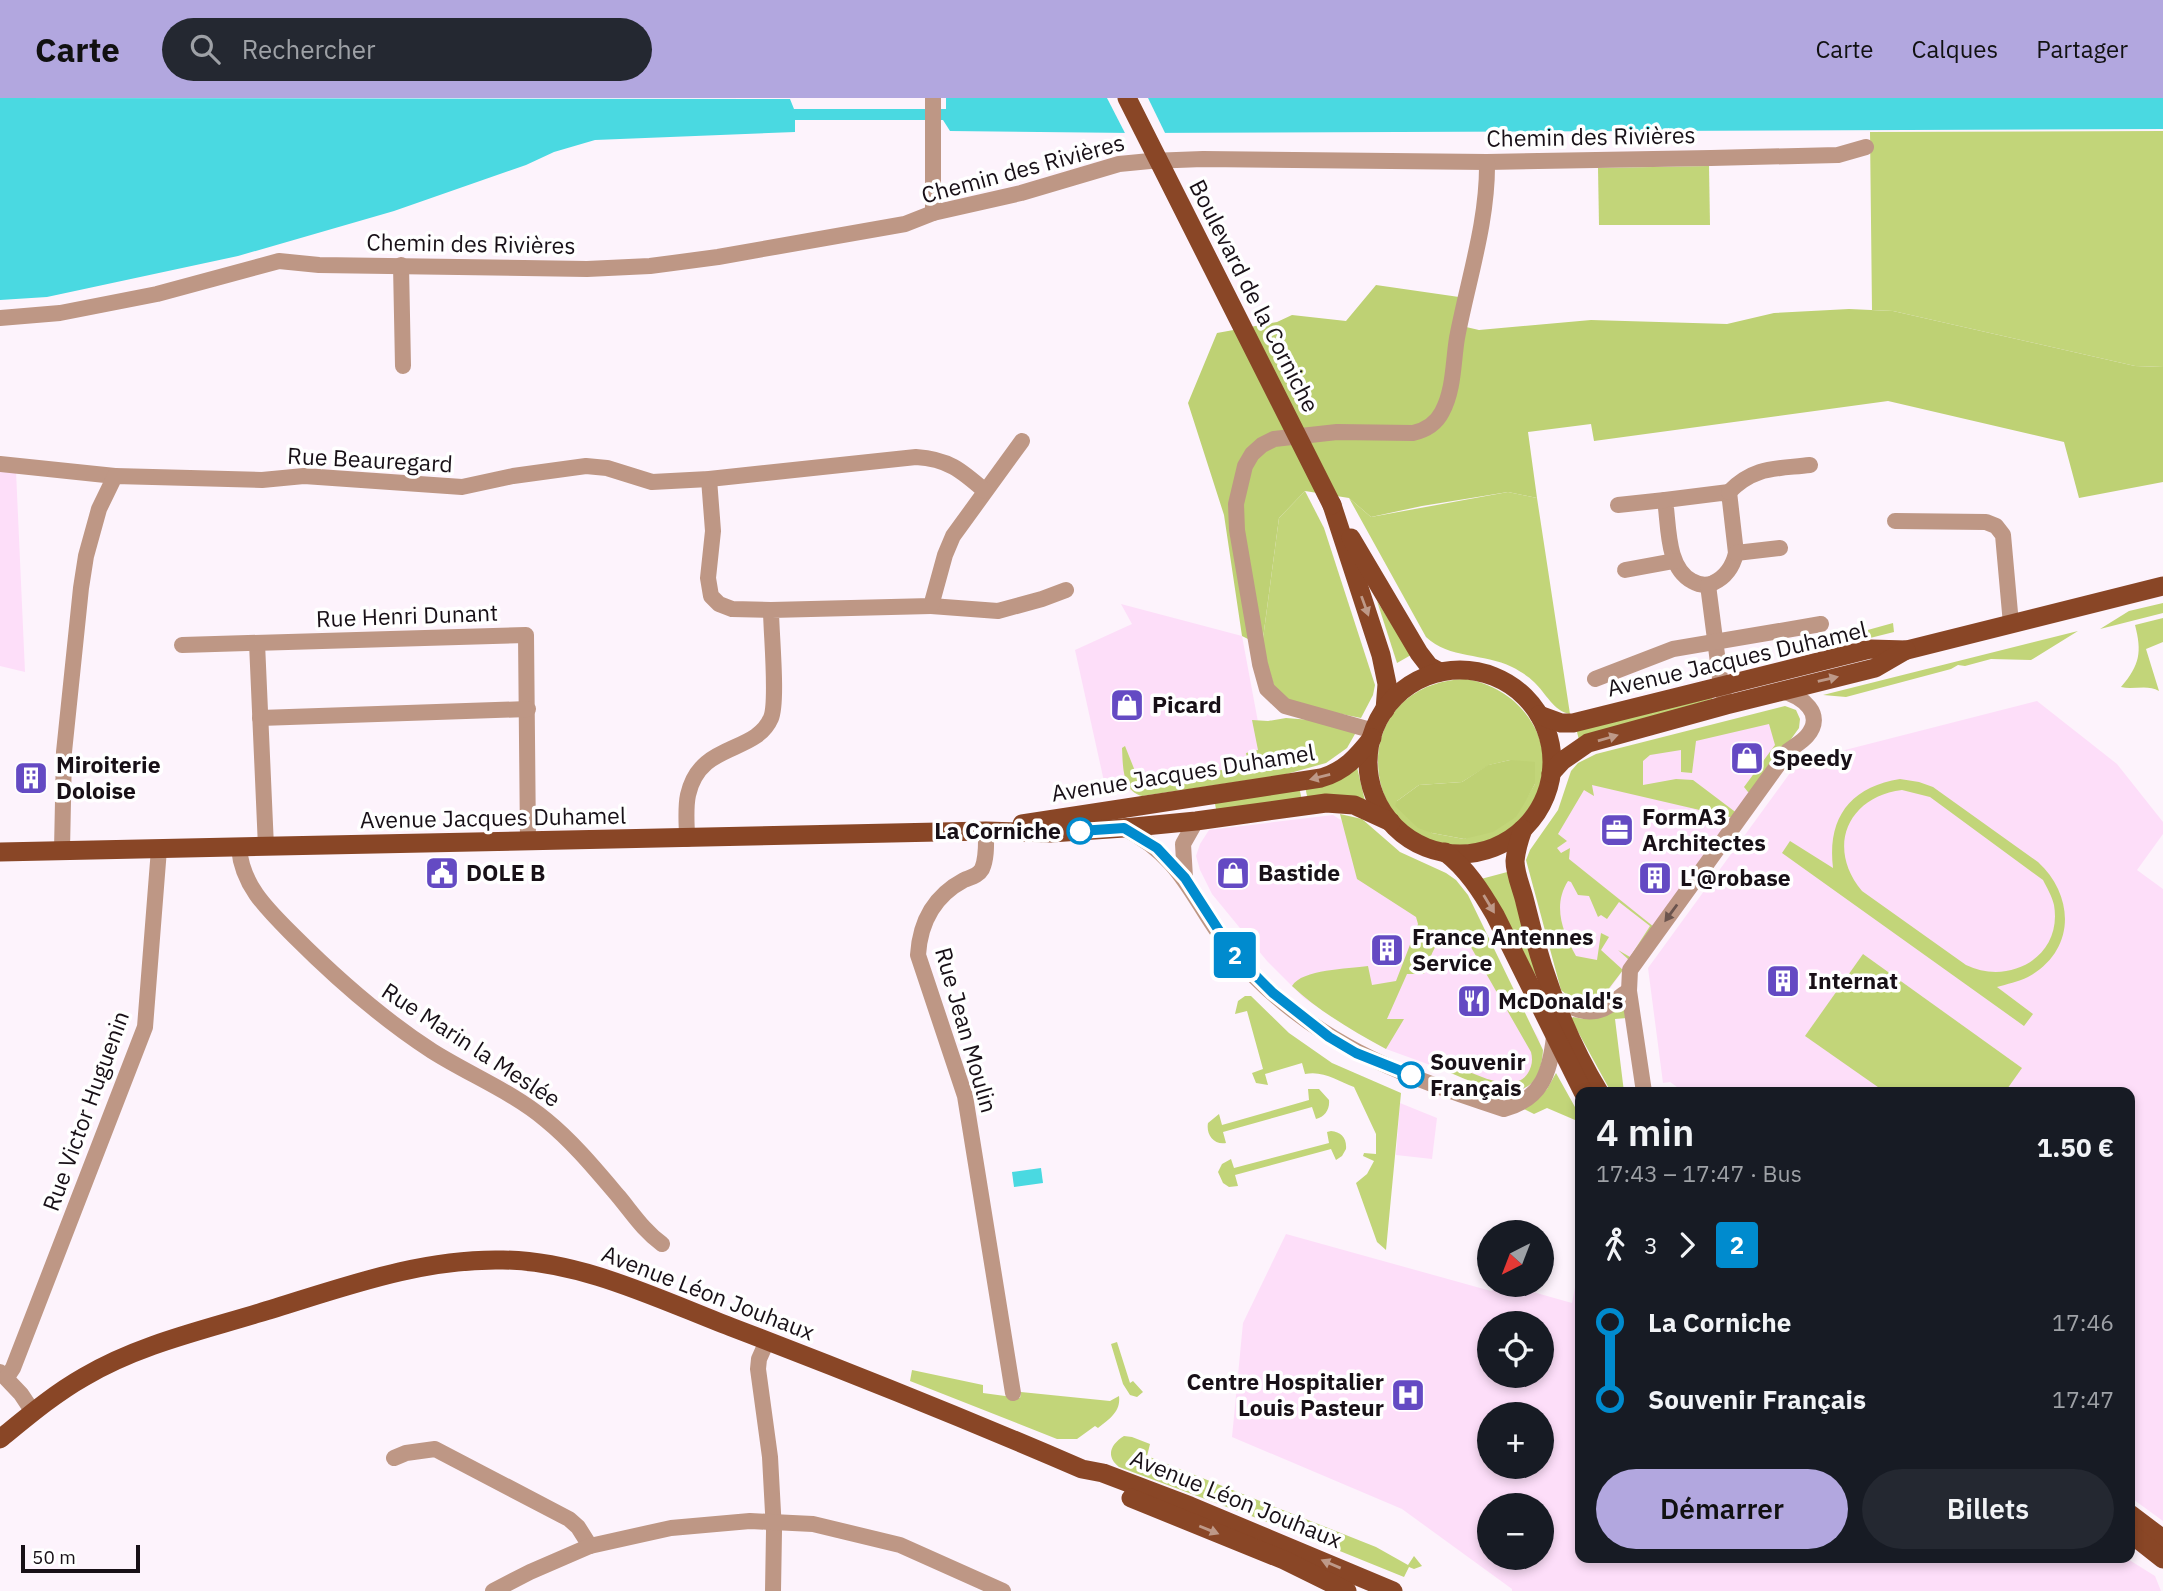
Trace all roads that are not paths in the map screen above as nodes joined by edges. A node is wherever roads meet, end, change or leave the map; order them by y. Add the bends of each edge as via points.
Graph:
1 (1126, 98) edge
2 (933, 101) edge
3 (1866, 148) dead end
4 (1487, 162) junction
5 (933, 213) junction
6 (401, 265) junction
7 (0, 318) edge
8 (403, 366) dead end
9 (1022, 441) dead end
10 (0, 464) edge
11 (1810, 465) dead end
12 (115, 476) junction
13 (709, 479) junction
14 (985, 491) junction
15 (1729, 492) junction
16 (1665, 499) junction
17 (1619, 505) dead end
18 (1335, 511) junction
19 (1895, 521) dead end
20 (1780, 548) dead end
21 (1736, 553) junction
22 (1674, 561) junction
23 (1625, 570) dead end
24 (1708, 585) junction
25 (2163, 586) edge
26 (1066, 590) dead end
27 (931, 606) junction
28 (771, 610) junction
29 (1821, 624) dead end
30 (2011, 624) junction
31 (257, 643) junction
32 (1715, 643) junction
33 (182, 645) dead end
34 (1907, 650) junction
35 (1440, 673) junction
36 (1595, 679) dead end
37 (1781, 691) junction
38 (1724, 696) junction
39 (528, 709) junction
40 (1385, 710) junction
41 (1539, 715) junction
42 (260, 718) junction
43 (1373, 734) junction
44 (1551, 773) junction
45 (1122, 819) junction
46 (1196, 821) junction
47 (1391, 822) junction
48 (1523, 829) junction
49 (986, 831) junction
50 (687, 839) junction
51 (528, 842) junction
52 (266, 847) junction
53 (239, 848) junction
54 (159, 849) junction
55 (62, 850) junction
56 (0, 852) edge
57 (1445, 852) junction
58 (1185, 878) junction
59 (1629, 991) junction
60 (1552, 995) junction
61 (1554, 1037) junction
62 (1580, 1087) edge
63 (1596, 1087) edge
64 (1643, 1087) edge
65 (662, 1244) dead end
66 (767, 1341) junction
67 (3, 1374) edge
68 (1013, 1394) dead end
69 (33, 1412) junction
70 (0, 1439) edge
71 (394, 1458) dead end
72 (1082, 1469) junction
73 (2135, 1518) edge
74 (773, 1522) junction
75 (2135, 1537) edge
76 (2163, 1539) edge
77 (590, 1546) junction
78 (2163, 1559) edge
79 (493, 1591) edge
80 (773, 1591) edge
81 (1003, 1591) edge
82 (1348, 1591) edge
83 (1393, 1591) edge

1 - 18 main road, Boulevard de la Corniche, bridge
2 - 5 street
3 - 4 street, Chemin des Rivières via 1838,155
4 - 5 street, Chemin des Rivières via 1150,161 1119,164
4 - 43 street via 1485,201 1448,395 1438,419 1412,433 1337,432 1274,439 1252,454 1240,479 1237,530 1267,689 1285,706
5 - 6 street, Chemin des Rivières via 905,224 650,266
6 - 7 street, Chemin des Rivières via 279,261 145,297 60,313
6 - 8 street
9 - 14 street
10 - 12 street, Rue Beauregard
11 - 15 street via 1756,472
12 - 13 street, Rue Beauregard via 262,480 304,476 462,487 597,466 652,482
12 - 55 street via 99,509 81,588 64,752
13 - 14 street, Rue Beauregard via 916,457 948,463
13 - 28 street via 711,596 732,609
14 - 27 street via 944,555
15 - 16 street
15 - 21 street
16 - 17 street
16 - 22 street
18 - 35 main road, Boulevard de la Corniche via 1419,653
18 -> 40 main road, Boulevard de la Corniche via 1386,673
19 - 30 street via 1986,522 1996,526 2003,535
20 - 21 street
21 - 24 street via 1726,574
22 - 23 street
22 - 24 street via 1687,578
24 - 32 street
25 - 30 main road, Avenue Jacques Duhamel
26 - 27 street via 998,611
27 - 28 street
28 - 50 street via 772,715 761,732 718,754 697,772 688,796
29 - 32 street
30 - 34 main road, Avenue Jacques Duhamel
31 - 33 street, Rue Henri Dunant
31 - 39 street, Rue Henri Dunant via 526,635
31 - 42 street
32 - 36 street via 1674,649
32 - 38 street
37 -> 34 main road, Avenue Jacques Duhamel via 1875,668
34 - 38 main road, Avenue Jacques Duhamel via 1870,649
35 - 40 main road via 1406,688
35 - 41 main road via 1474,671 1496,678 1525,697
37 - 38 main road, Avenue Jacques Duhamel
37 -> 59 street, Avenue Jacques Duhamel via 1796,694 1809,706 1808,734 1788,751 1630,970
38 - 41 main road, Avenue Jacques Duhamel via 1573,723
44 -> 38 main road, Avenue Jacques Duhamel via 1588,743
39 - 42 street
39 - 51 street, Rue Henri Dunant
40 - 43 main road
41 - 44 main road via 1550,743
42 - 52 street
43 -> 45 main road, Avenue Jacques Duhamel via 1354,761 1321,778
43 - 47 main road via 1370,777
44 - 48 main road via 1544,800
45 - 46 main road, Avenue Jacques Duhamel
45 - 49 main road, Avenue Jacques Duhamel via 1054,818
45 - 58 street
46 - 47 main road, Avenue Jacques Duhamel via 1326,803 1354,805
46 - 58 street via 1183,844
47 - 57 main road via 1419,844
48 - 57 main road via 1490,849
48 - 60 main road via 1516,868
49 - 50 main road, Avenue Jacques Duhamel
49 - 68 street, Rue Jean Moulin via 982,869 929,911 918,955 965,1096
50 - 51 main road, Avenue Jacques Duhamel
51 - 52 main road, Avenue Jacques Duhamel
52 - 53 main road, Avenue Jacques Duhamel
53 - 54 main road, Avenue Jacques Duhamel
53 - 65 street, Rue Marin la Meslée via 242,870 257,898 349,990 435,1052 514,1096 547,1121
54 - 55 main road, Avenue Jacques Duhamel
54 - 67 street, Rue Victor Huguenin via 145,1027 13,1368
55 - 56 main road, Avenue Jacques Duhamel
57 -> 61 main road via 1460,863 1484,895
58 - 61 street via 1234,954 1273,993 1315,1027 1385,1066 1504,1109 1540,1086 1548,1074
59 - 60 street via 1592,1012 1568,1007
59 - 64 street
60 - 63 main road
61 - 62 main road
66 - 69 main road, Avenue Léon Jouhaux via 565,1267 507,1260 447,1263 388,1274 147,1348 86,1376
66 - 72 main road, Avenue Léon Jouhaux
66 - 74 street via 758,1369
67 - 69 street
69 - 70 main road, Avenue Léon Jouhaux
71 - 77 street via 435,1449 569,1519
72 -> 82 main road via 1124,1495
83 -> 72 main road, Avenue Léon Jouhaux via 1190,1506
73 - 76 main road
74 - 77 street via 671,1528
74 - 80 street
74 - 81 street via 813,1524 900,1545
75 - 78 main road
77 - 79 street

